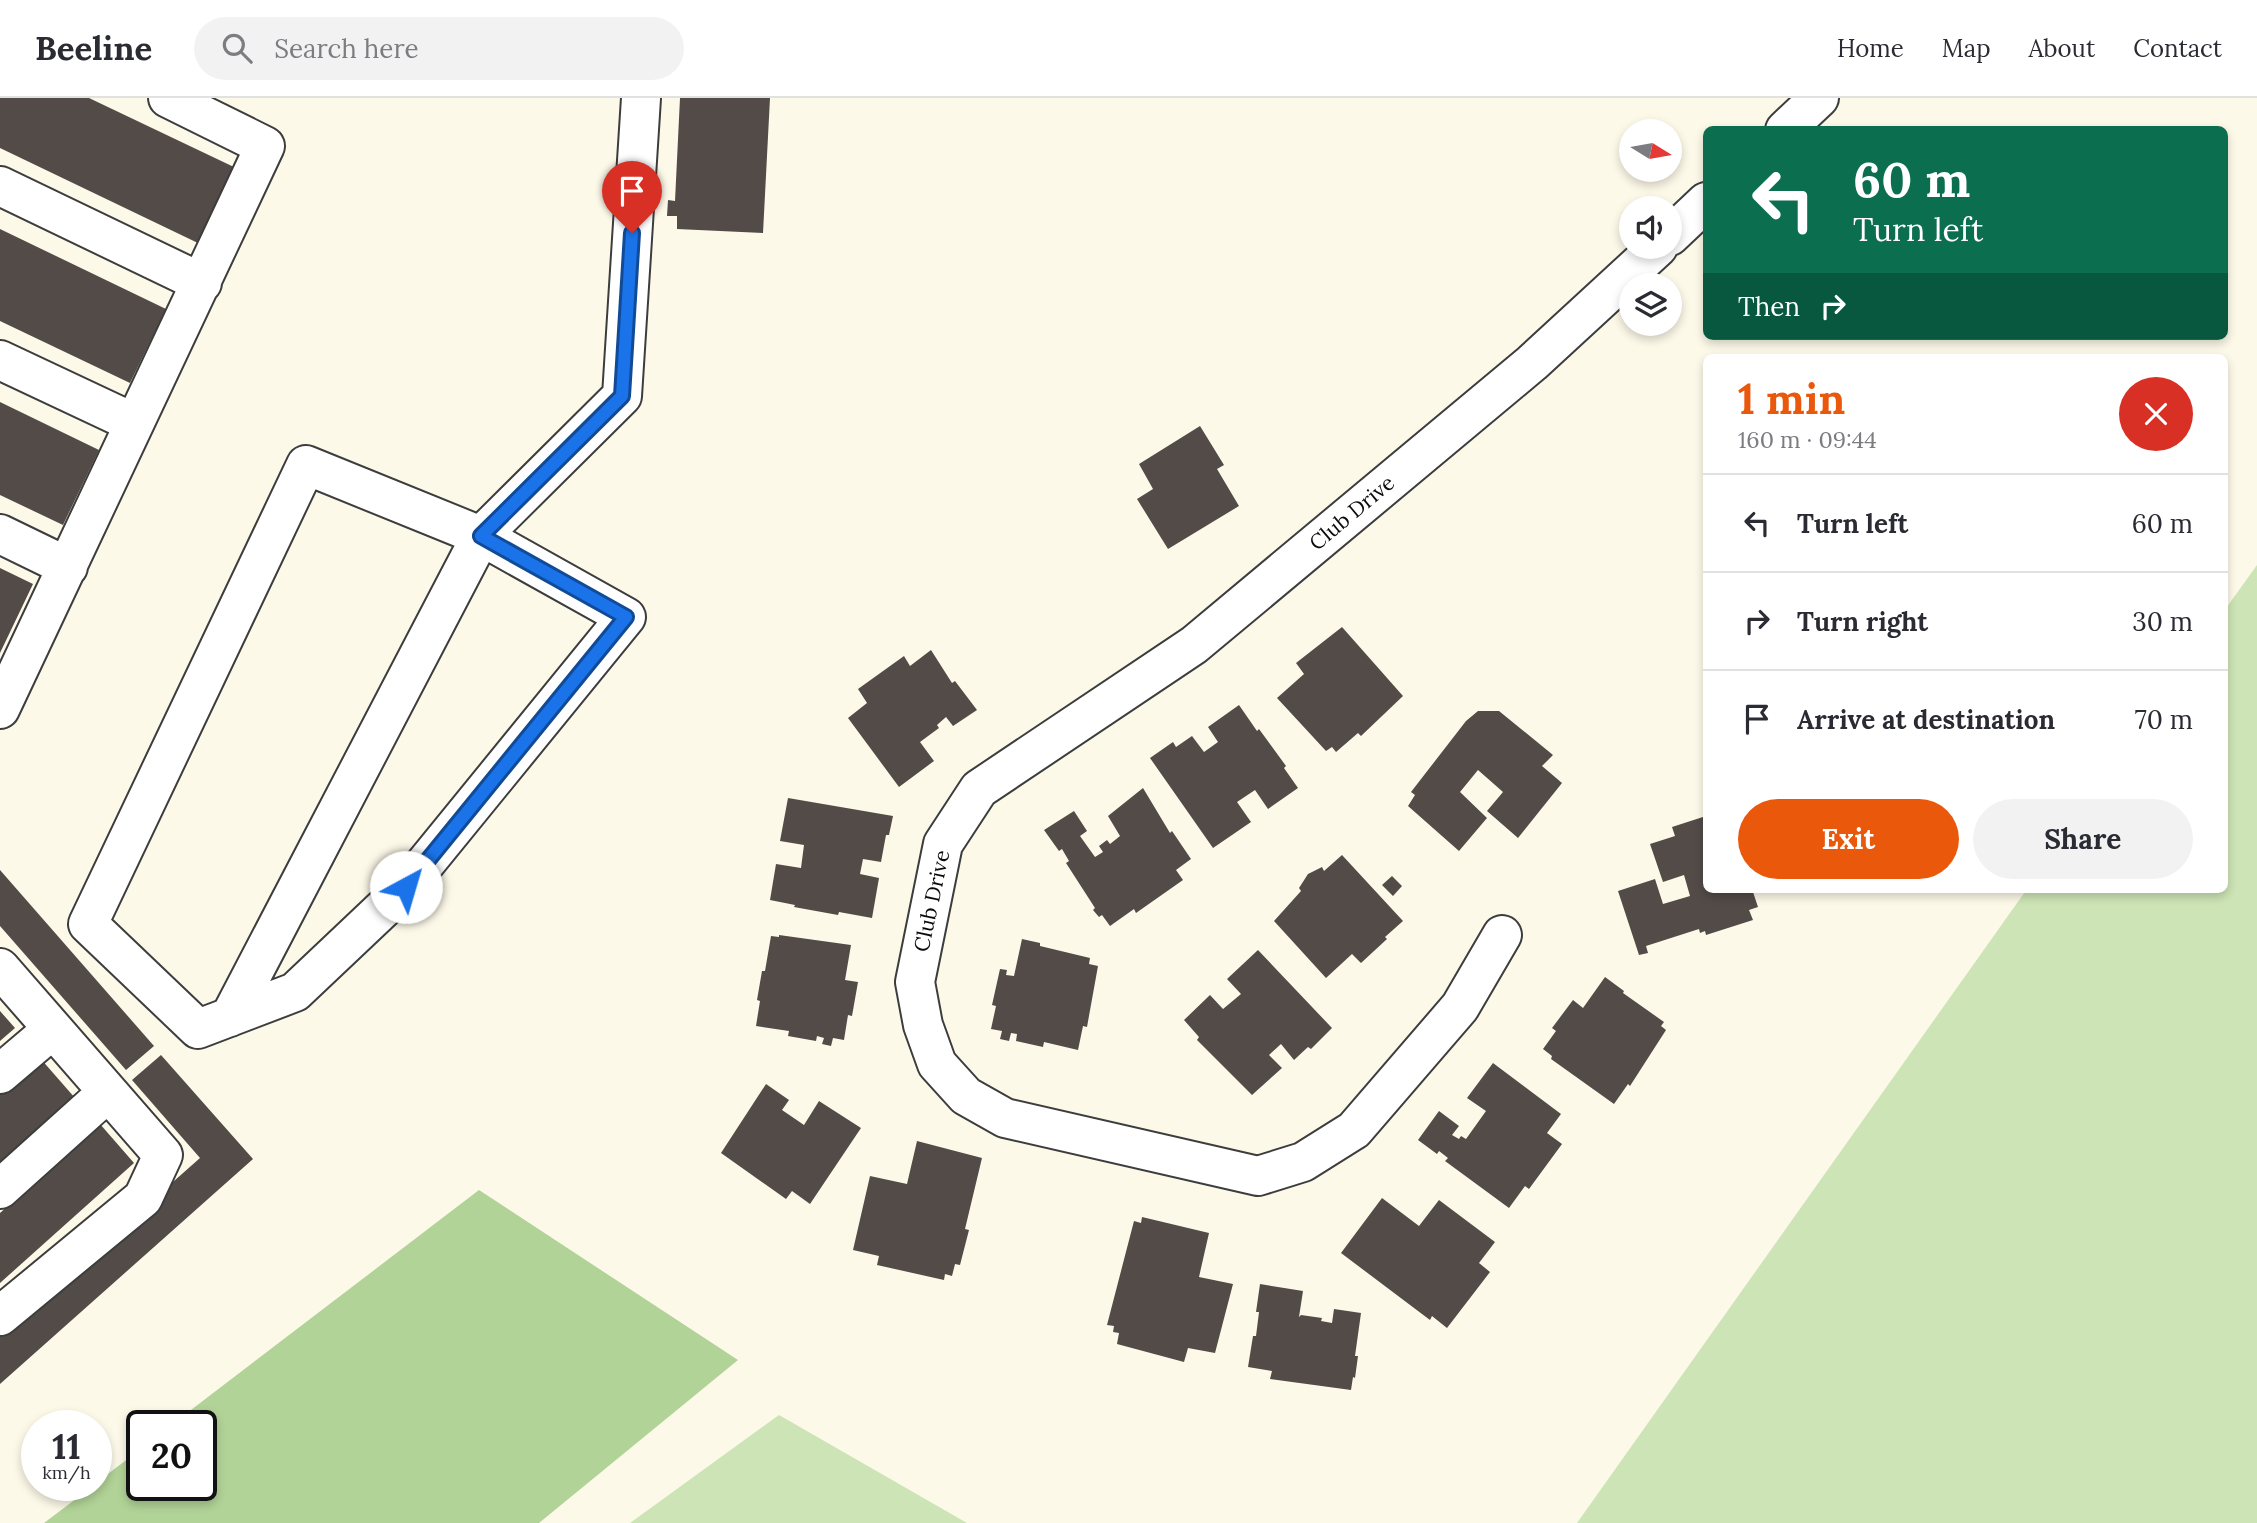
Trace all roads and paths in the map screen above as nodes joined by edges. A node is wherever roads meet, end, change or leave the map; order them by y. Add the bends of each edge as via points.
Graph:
1 (168, 98) edge
2 (641, 98) edge
3 (1819, 98) edge
4 (1789, 126) edge
5 (0, 186) edge
6 (1703, 205) edge
7 (1682, 225) edge
8 (1645, 259) edge
9 (202, 283) junction
10 (0, 360) edge
11 (134, 423) junction
12 (0, 534) edge
13 (481, 536) junction
14 (68, 567) junction
15 (0, 708) edge
16 (1502, 936) dead end
17 (0, 968) edge
18 (230, 1017) junction
19 (54, 1029) junction
20 (0, 1074) edge
21 (108, 1092) junction
22 (0, 1189) edge
23 (0, 1316) edge

1 - 9 street via 265,146
2 - 13 street via 622,396
3 - 4 street
5 - 9 street
6 - 7 street
8 - 16 street, Club Drive via 1532,363 1195,645 979,789 943,844 915,982 937,1064 966,1096 1005,1118 1258,1176 1303,1163 1354,1130 1460,1007
9 - 11 street
10 - 11 street
11 - 14 street
12 - 14 street
13 - 18 street
13 - 18 street via 626,617 406,887 295,992
13 - 18 street via 306,465 88,923 198,1028
14 - 15 street
17 - 19 street
19 - 20 street
19 - 21 street
21 - 22 street
21 - 23 street via 163,1155 143,1198

